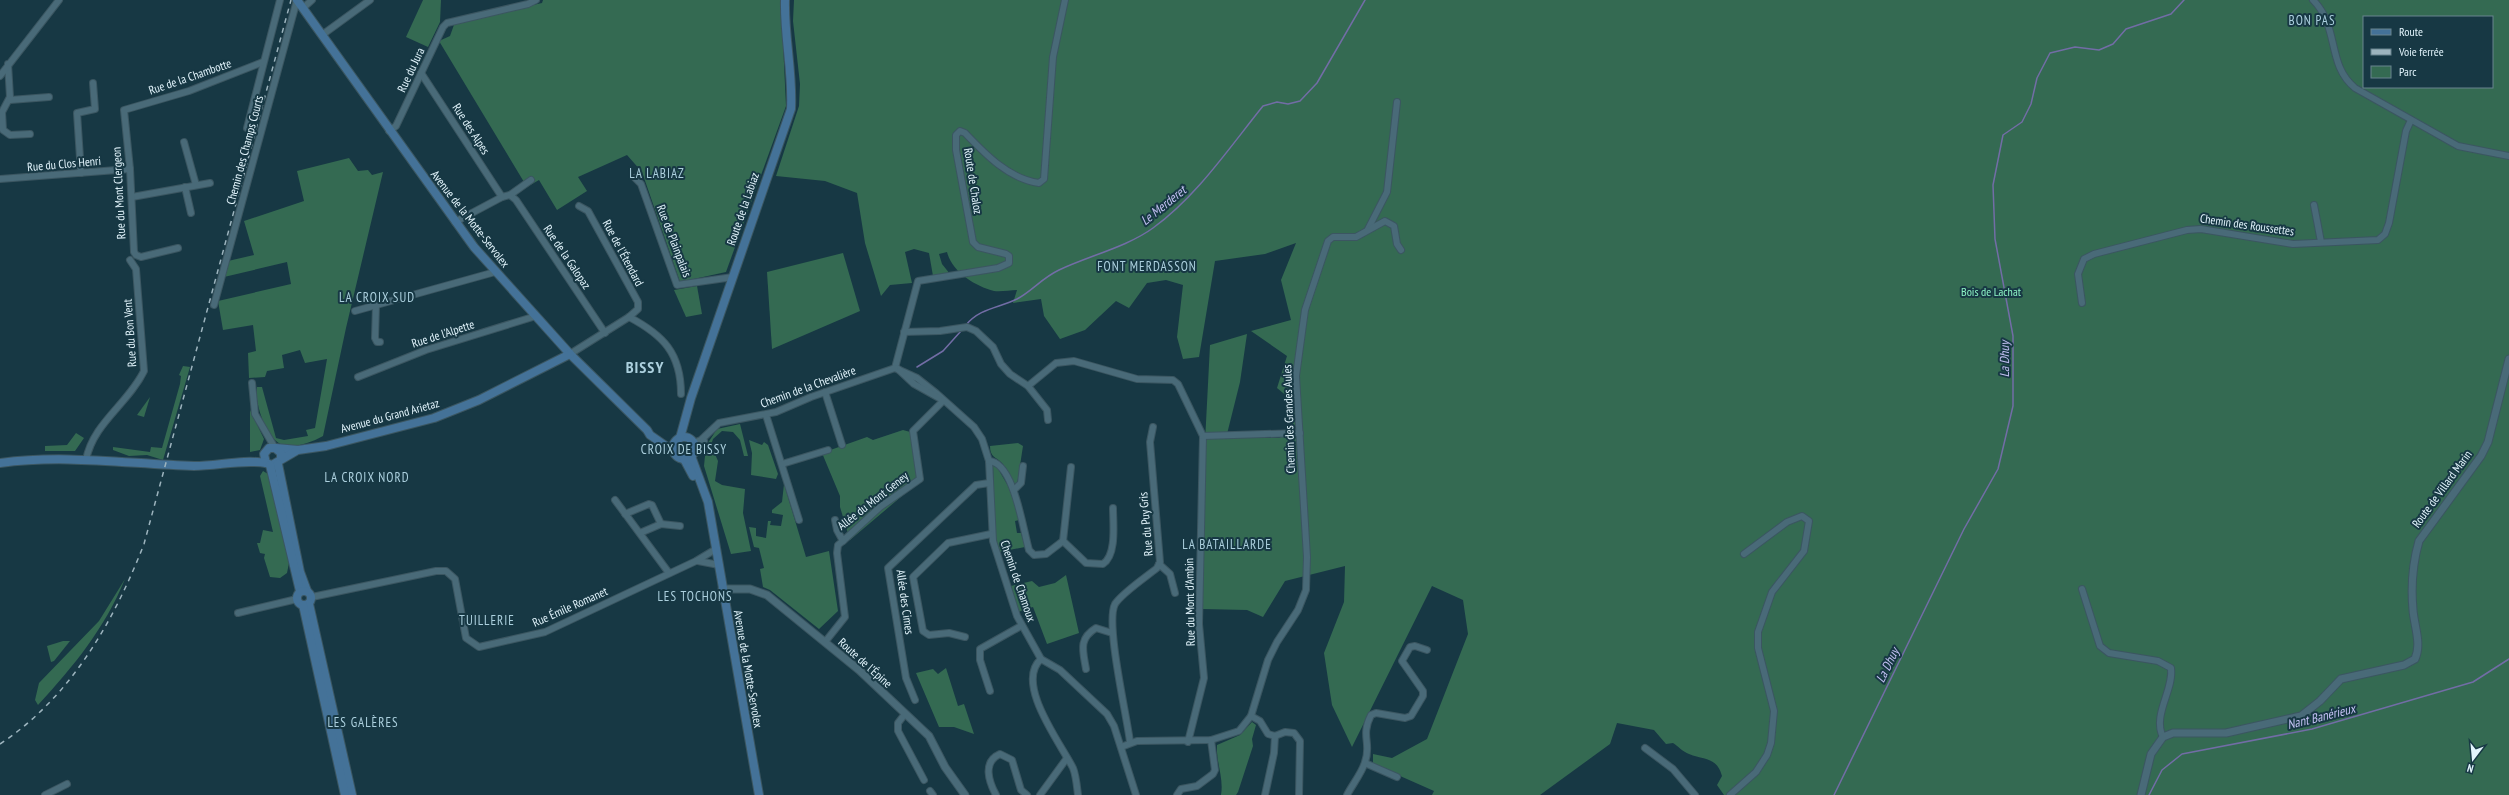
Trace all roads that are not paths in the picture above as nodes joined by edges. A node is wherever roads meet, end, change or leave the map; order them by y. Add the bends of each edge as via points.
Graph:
1 (59, 0) edge
2 (280, 0) edge
3 (297, 0) edge
4 (312, 0) edge
5 (370, 0) edge
6 (536, 0) edge
7 (785, 0) edge
8 (1065, 0) edge
9 (2313, 0) edge
10 (303, 8) junction
11 (322, 35) junction
12 (264, 62) junction
13 (8, 64) junction
14 (421, 73) junction
15 (0, 76) edge
16 (93, 83) dead end
17 (49, 97) dead end
18 (10, 100) junction
19 (1396, 102) dead end
20 (124, 110) joint
21 (2411, 120) junction
22 (247, 128) dead end
23 (389, 131) junction
24 (30, 134) dead end
25 (184, 142) dead end
26 (2509, 156) edge
27 (130, 169) junction
28 (81, 173) junction
29 (635, 178) dead end
30 (0, 179) edge
31 (531, 180) dead end
32 (210, 183) dead end
33 (196, 185) junction
34 (185, 187) junction
35 (510, 195) junction
36 (132, 197) junction
37 (502, 197) junction
38 (2314, 204) dead end
39 (579, 206) dead end
40 (191, 213) dead end
41 (455, 222) junction
42 (1367, 232) junction
43 (2321, 242) junction
44 (178, 248) dead end
45 (1401, 250) dead end
46 (130, 260) dead end
47 (495, 272) junction
48 (733, 277) junction
49 (2082, 303) dead end
50 (214, 305) dead end
51 (376, 305) junction
52 (355, 311) dead end
53 (536, 316) junction
54 (631, 316) junction
55 (904, 332) junction
56 (605, 333) junction
57 (380, 342) dead end
58 (570, 354) junction
59 (2509, 358) edge
60 (897, 369) junction
61 (358, 377) dead end
62 (252, 383) dead end
63 (1028, 386) junction
64 (825, 392) junction
65 (681, 394) dead end
66 (941, 400) junction
67 (766, 415) junction
68 (1048, 420) dead end
69 (686, 421) junction
70 (1153, 427) dead end
71 (648, 431) junction
72 (265, 433) junction
73 (1300, 433) junction
74 (1203, 436) junction
75 (678, 440) junction
76 (842, 445) dead end
77 (276, 448) junction
78 (691, 449) junction
79 (298, 450) junction
80 (828, 450) dead end
81 (266, 451) junction
82 (673, 451) junction
83 (86, 460) junction
84 (249, 461) junction
85 (989, 461) junction
86 (0, 463) edge
87 (274, 463) junction
88 (782, 464) junction
89 (1023, 466) dead end
90 (1071, 467) dead end
91 (989, 483) junction
92 (1014, 490) junction
93 (615, 500) dead end
94 (1113, 508) dead end
95 (625, 514) junction
96 (799, 520) dead end
97 (835, 520) dead end
98 (661, 524) junction
99 (680, 526) dead end
100 (640, 533) junction
101 (991, 534) junction
102 (843, 541) junction
103 (1063, 541) junction
104 (716, 549) junction
105 (1744, 554) dead end
106 (696, 562) junction
107 (1160, 564) junction
108 (719, 566) junction
109 (669, 572) junction
110 (722, 589) junction
111 (2082, 589) dead end
112 (1175, 593) dead end
113 (304, 598) junction
114 (238, 613) dead end
115 (1021, 626) junction
116 (1112, 633) junction
117 (965, 637) dead end
118 (825, 642) junction
119 (1427, 650) dead end
120 (1041, 659) junction
121 (1086, 669) dead end
122 (990, 691) dead end
123 (915, 700) dead end
124 (1120, 705) dead end
125 (1126, 710) junction
126 (905, 714) junction
127 (1250, 716) junction
128 (1275, 736) junction
129 (2163, 737) junction
130 (1211, 740) junction
131 (1130, 742) junction
132 (1188, 742) junction
133 (1120, 747) junction
134 (1646, 748) dead end
135 (1067, 758) junction
136 (1365, 763) junction
137 (1397, 777) dead end
138 (924, 780) dead end
139 (67, 784) dead end
140 (45, 795) edge
141 (345, 795) edge
142 (352, 795) edge
143 (759, 795) edge
144 (965, 795) edge
145 (996, 795) edge
146 (1027, 795) edge
147 (1040, 795) edge
148 (1078, 795) edge
149 (1136, 795) edge
150 (1177, 795) edge
151 (1265, 795) edge
152 (1299, 795) edge
153 (1347, 795) edge
154 (1695, 795) edge
155 (1730, 795) edge
156 (2141, 795) edge

1 - 13 street
2 - 12 street
3 - 10 main road, Avenue de la Motte-Servolex
3 - 50 street, Chemin des Champs Courts
4 - 10 street
5 - 11 street
6 - 14 street, Rue du Jura via 455,20 443,27
7 - 48 main road, Route de la Labiaz via 786,42 792,78 791,109
8 - 55 street, Route de Chaloz via 1053,57 1044,179 1039,183 1029,182 990,160 965,133 960,131 956,135 956,150 973,242 978,247 1006,254 1009,256 1009,263 998,268 918,281
9 - 21 street via 2326,17 2332,44 2346,81
10 - 11 main road, Avenue de la Motte-Servolex
11 - 23 main road, Avenue de la Motte-Servolex
12 - 20 street, Rue de la Chambotte via 189,91
12 - 22 street
13 - 15 street
13 - 18 street
14 - 23 street, Rue du Jura via 396,126
14 - 37 street, Rue des Alpes
16 - 28 street via 95,109 77,113
17 - 18 street
18 - 24 street via 2,112 4,132 12,136
19 - 42 street via 1387,192
20 - 27 street, Rue du Mont Clergeon
21 - 26 street via 2458,146
21 - 43 street, Chemin des Roussettes via 2406,131 2385,234 2373,241
23 - 41 main road, Avenue de la Motte-Servolex
25 - 33 street
27 - 28 street, Rue du Clos Henri
27 - 36 street, Rue du Mont Clergeon
28 - 30 street, Rue du Clos Henri
29 - 48 street, Rue de Plainpalais via 642,184 677,285
31 - 35 street
32 - 33 street
33 - 34 street
34 - 36 street
34 - 40 street
35 - 37 street
35 - 56 street, Rue de la Galopaz via 516,200
36 - 44 street, Rue du Mont Clergeon via 132,238 136,255 141,257
37 - 41 street
38 - 43 street
39 - 54 street, Rue de l'Étendard via 588,211 638,302 638,308
41 - 47 main road, Avenue de la Motte-Servolex
42 - 45 street, Chemin des Grandes Aules via 1377,223 1385,221 1394,226 1397,244
42 - 73 street, Chemin des Grandes Aules via 1356,237 1333,237 1328,241 1318,264 1305,310 1298,353 1296,376
43 - 49 street, Chemin des Roussettes via 2293,244 2201,229 2187,230 2094,254 2084,259 2078,274
46 - 83 street, Rue du Bon Vent via 136,269 144,371 96,433 89,445
47 - 51 street
47 - 53 main road, Avenue de la Motte-Servolex
48 - 69 main road, Route de la Labiaz
51 - 52 street
51 - 57 street via 375,338
53 - 58 main road, Avenue de la Motte-Servolex
53 - 61 street, Rue de l'Alpette via 426,350
54 - 56 street
54 - 65 street via 664,341 678,366
55 - 60 street, Route de Chaloz
55 - 63 street via 967,327 976,330 993,347 1001,364 1010,374
56 - 58 street
58 - 71 main road, Avenue de la Motte-Servolex
58 - 79 main road, Avenue du Grand Arietaz via 479,400 434,418 326,446
59 - 129 street, Route de Villard Marin via 2488,442 2481,456 2419,541 2415,554 2412,608 2418,650 2415,659 2404,665 2341,678 2320,701 2300,716 2226,734 2172,734
60 - 64 street, Chemin de la Chevalière
60 - 66 street, Chemin de Chamoux
62 - 72 street via 253,408
63 - 68 street via 1047,410
63 - 74 street via 1056,363 1074,361 1137,379 1173,380 1178,384
64 - 67 street, Chemin de la Chevalière
64 - 76 street
66 - 85 street, Chemin de Chamoux via 974,427 982,439
66 - 102 street, Allée du Mont Geney via 912,431 920,478 880,507
67 - 78 street, Chemin de la Chevalière via 719,422 702,444
67 - 88 street
69 - 75 main road, Route de la Labiaz
69 - 78 main road, Route de la Labiaz
70 - 107 street, Rue du Puy Gris via 1150,442
71 - 75 main road, Avenue de la Motte-Servolex via 664,440
71 - 82 main road, Avenue de la Motte-Servolex
72 - 77 street
72 - 81 street
73 - 74 street
73 - 127 street, Chemin des Grandes Aules via 1307,557 1306,590 1298,610 1268,660
74 - 132 street, Rue du Mont d'Ambin via 1199,624 1204,678
75 - 78 main road, Avenue de la Motte-Servolex
75 - 82 main road, Route de la Labiaz
77 - 79 main road, Avenue du Grand Arietaz
77 - 81 main road, Avenue du Grand Arietaz
77 - 87 main road via 281,453
78 - 82 main road, Avenue de la Motte-Servolex via 677,457
78 - 104 main road, Avenue de la Motte-Servolex via 708,502
79 - 87 main road, Avenue du Grand Arietaz
80 - 88 street
81 - 84 main road
81 - 87 main road via 264,457
83 - 84 main road via 203,466
83 - 86 main road via 38,458
84 - 87 main road
85 - 91 street, Chemin de Chamoux
85 - 92 street via 1000,466
87 - 113 main road
88 - 96 street
89 - 92 street via 1021,483
90 - 103 street
91 - 101 street, Chemin de Chamoux
91 - 123 street, Allée des Cimes via 976,486 888,568 906,678
92 - 103 street via 1031,554 1042,556
93 - 95 street
94 - 103 street via 1112,546 1106,562 1098,565 1086,564
95 - 98 street via 649,504 652,505
95 - 100 street
97 - 102 street, Allée du Mont Geney
98 - 99 street
98 - 100 street
100 - 109 street
101 - 115 street, Chemin de Chamoux
101 - 117 street via 948,543 913,577 923,631 930,635 949,633
102 - 118 street via 838,545 836,553 844,593 845,617
104 - 106 street, Rue Émile Romanet
104 - 108 main road, Avenue de la Motte-Servolex
105 - 155 street via 1786,522 1802,516 1809,521 1804,551 1772,592 1758,632 1758,648 1774,711 1771,743 1756,772
106 - 108 street, Rue Émile Romanet via 704,561
106 - 109 street, Rue Émile Romanet
107 - 112 street via 1172,578
107 - 116 street, Rue du Puy Gris via 1116,603
108 - 110 main road, Avenue de la Motte-Servolex
109 - 113 street, Rue Émile Romanet via 545,632 479,647 466,638 455,579 446,571
110 - 118 street, Route de l'Épine via 750,589 763,592
110 - 143 main road, Avenue de la Motte-Servolex
111 - 129 street via 2100,646 2109,653 2158,661 2171,668 2172,674 2165,695 2160,725
113 - 114 street
113 - 141 main road
113 - 142 main road
115 - 120 street, Chemin de Chamoux
115 - 122 street via 980,649 980,660
116 - 121 street via 1096,628 1083,640
116 - 125 street, Rue du Puy Gris
118 - 126 street, Route de l'Épine
119 - 136 street via 1410,647 1402,661 1423,691 1411,716 1405,718 1376,713 1371,715 1364,731 1367,749
120 - 133 street, Chemin de Chamoux via 1060,670 1103,709 1114,726
120 - 135 street via 1034,673 1036,702
124 - 125 street
125 - 131 street, Rue du Puy Gris
126 - 138 street via 898,723 898,731
126 - 144 street, Route de l'Épine via 934,743 945,767
127 - 128 street via 1260,721 1268,734
127 - 130 street via 1239,731
128 - 151 street
128 - 152 street via 1285,732 1294,733 1300,740
129 - 156 street via 2151,754
130 - 132 street
130 - 150 street via 1215,770 1213,774 1197,786 1181,789
131 - 132 street
131 - 133 street
133 - 149 street, Chemin de Chamoux
134 - 154 street via 1674,769
135 - 147 street
135 - 148 street via 1074,769
136 - 137 street
136 - 153 street
139 - 140 street
145 - 146 street via 989,783 988,770 992,760 1000,754 1012,760 1021,790

